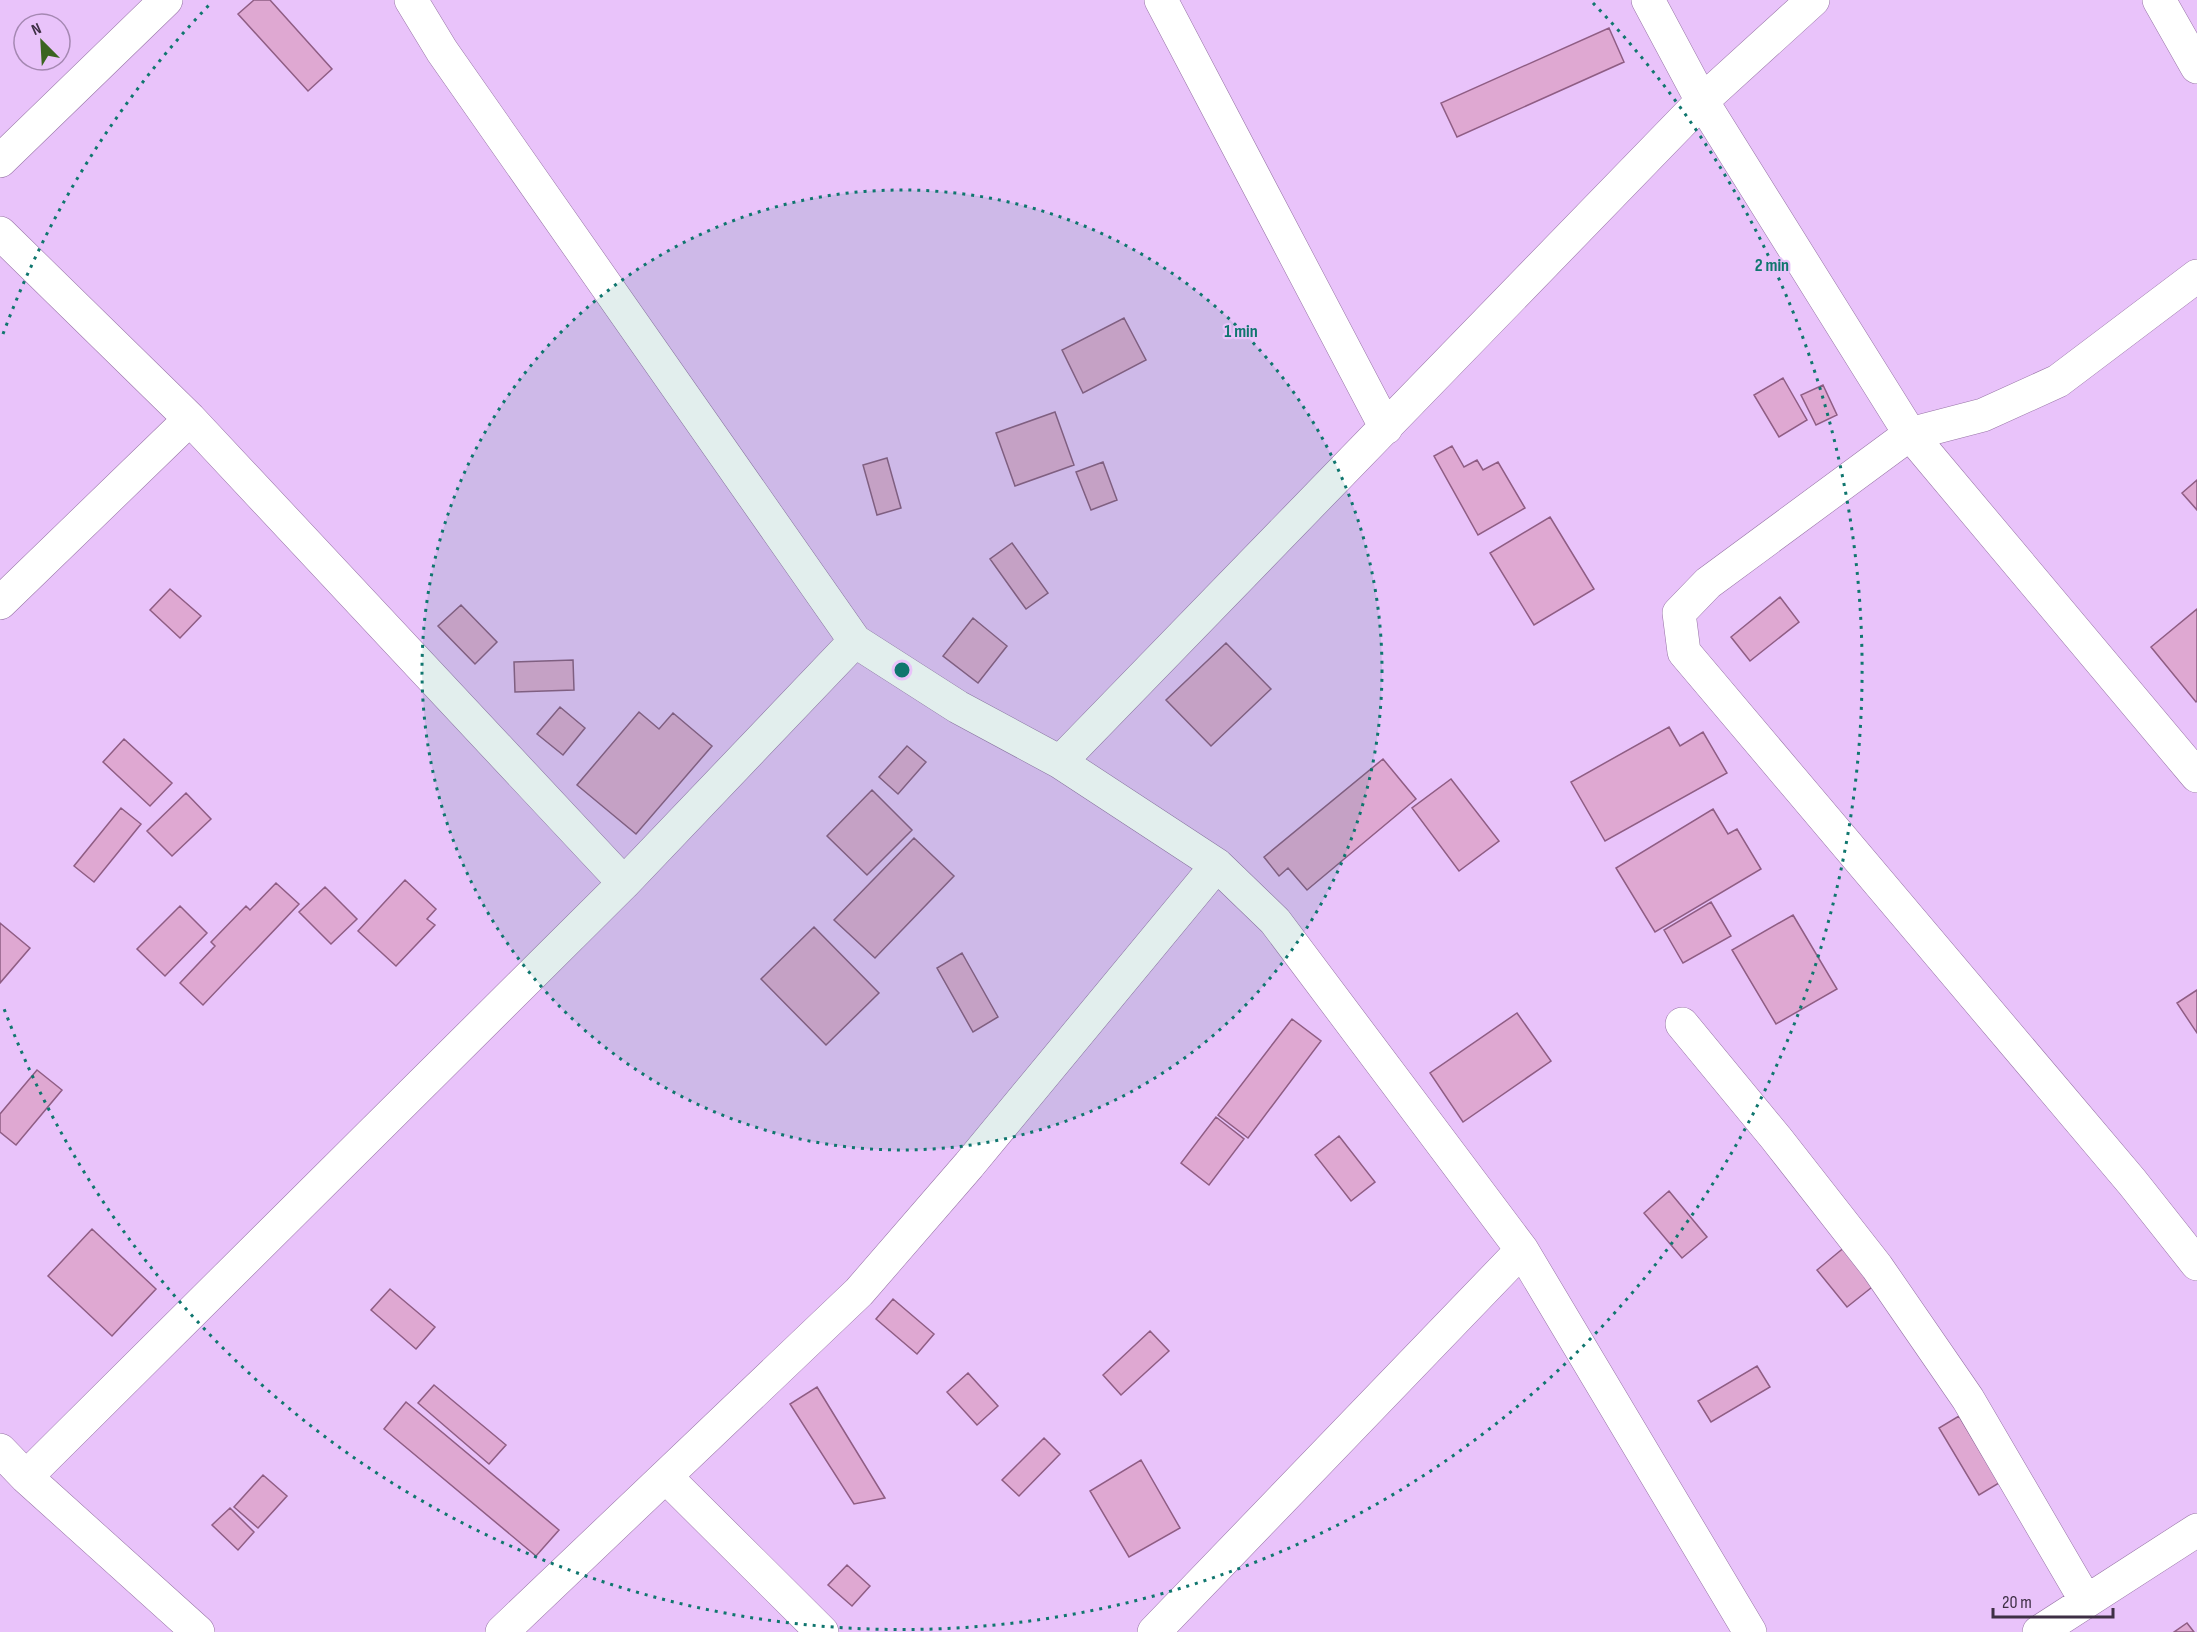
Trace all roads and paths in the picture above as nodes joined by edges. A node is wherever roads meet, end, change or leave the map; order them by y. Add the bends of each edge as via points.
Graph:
1 (166, 0) edge
2 (411, 0) edge
3 (1161, 0) edge
4 (1648, 0) edge
5 (1813, 0) edge
6 (2159, 0) edge
7 (2197, 67) edge
8 (1702, 101) junction
9 (0, 161) edge
10 (0, 233) edge
11 (2197, 276) edge
12 (190, 418) junction
13 (1386, 428) junction
14 (1910, 434) junction
15 (0, 603) edge
16 (855, 641) junction
17 (1060, 762) junction
18 (2197, 776) edge
19 (1217, 864) junction
20 (624, 883) junction
21 (1682, 1024) dead end
22 (1522, 1250) junction
23 (2197, 1264) edge
24 (0, 1450) edge
25 (26, 1477) junction
26 (666, 1477) junction
27 (2197, 1530) edge
28 (2086, 1601) junction
29 (198, 1632) edge
30 (502, 1632) edge
31 (822, 1632) edge
32 (1154, 1632) edge
33 (1750, 1632) edge
34 (2039, 1632) edge

1 - 9 street
2 - 16 street via 442,51
3 - 13 street
4 - 8 street
5 - 8 street
6 - 7 street
8 - 13 street
8 - 14 street
10 - 12 street
11 - 14 street via 2058,381 1983,415
12 - 15 street
12 - 20 street
13 - 17 street
14 - 18 street
14 - 23 street via 1708,583 1679,613 1684,652
16 - 17 street via 958,707
16 - 20 street
17 - 19 street
19 - 22 street via 1275,921
19 - 26 street via 859,1292
20 - 25 street
21 - 28 street via 1877,1267 1968,1399
22 - 32 street
22 - 33 street
24 - 25 street
25 - 29 street
26 - 30 street
26 - 31 street
27 - 28 street
28 - 34 street

